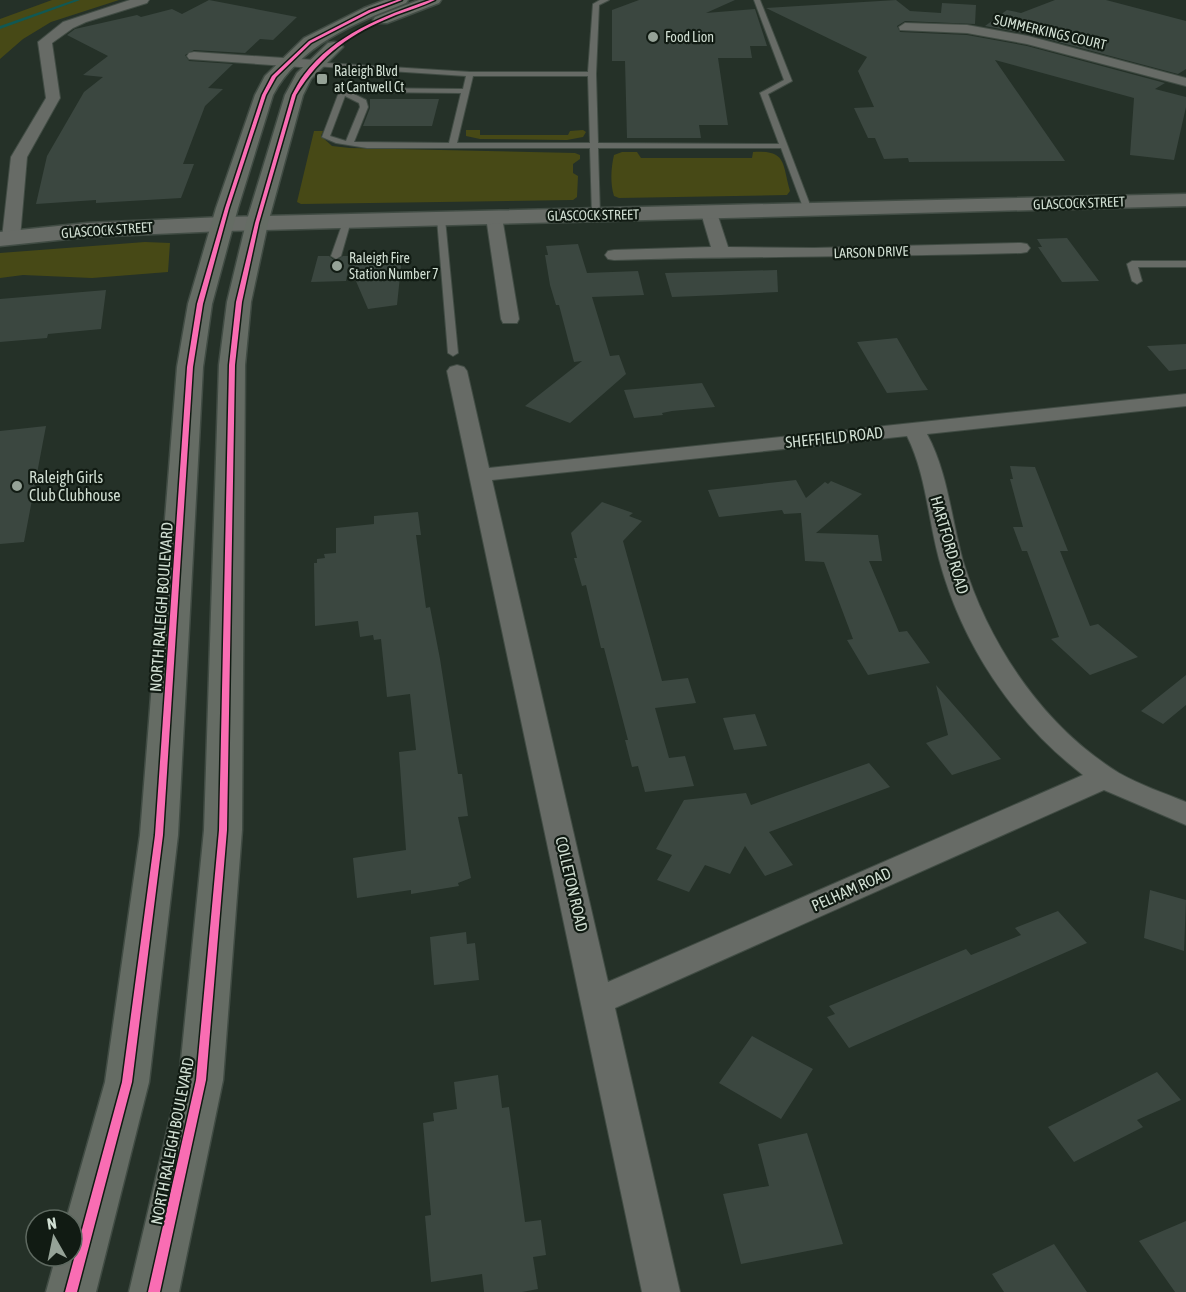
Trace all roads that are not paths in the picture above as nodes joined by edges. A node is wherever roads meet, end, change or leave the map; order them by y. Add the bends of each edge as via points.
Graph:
1 (143, 0) edge
2 (400, 0) edge
3 (433, 0) edge
4 (606, 0) edge
5 (757, 0) edge
6 (905, 27) dead end
7 (194, 56) dead end
8 (286, 62) junction
9 (314, 64) junction
10 (470, 74) junction
11 (592, 74) junction
12 (1186, 82) edge
13 (466, 91) junction
14 (347, 93) junction
15 (349, 144) junction
16 (452, 145) junction
17 (595, 146) junction
18 (785, 146) junction
19 (1186, 200) edge
20 (808, 210) junction
21 (708, 213) junction
22 (596, 215) junction
23 (494, 217) junction
24 (441, 219) junction
25 (347, 221) junction
26 (240, 223) junction
27 (5, 239) edge
28 (1021, 248) dead end
29 (721, 252) junction
30 (614, 255) dead end
31 (336, 256) dead end
32 (1186, 264) edge
33 (1137, 281) dead end
34 (510, 319) dead end
35 (455, 362) joint
36 (1186, 400) edge
37 (913, 428) junction
38 (482, 475) junction
39 (1104, 778) junction
40 (1186, 814) edge
41 (598, 1001) junction
42 (72, 1292) edge
43 (154, 1292) edge
44 (661, 1292) edge

1 - 27 street via 81,19 45,42 53,98 19,157
2 - 8 main road, NORTH RALEIGH BOULEVARD via 333,29
3 - 9 main road, NORTH RALEIGH BOULEVARD via 357,32
4 - 11 lane via 596,4
5 - 18 lane via 788,81 764,93
6 - 12 street, SUMMERKINGS COURT via 967,28
7 - 8 street
8 - 9 street
8 - 26 main road, NORTH RALEIGH BOULEVARD via 264,95
9 - 10 lane
9 - 26 main road, NORTH RALEIGH BOULEVARD via 294,95
10 - 11 lane
10 - 13 lane
11 - 17 lane
13 - 14 lane
13 - 16 lane
14 - 15 lane via 364,106
14 - 15 lane via 342,94 326,137
15 - 16 lane
16 - 17 lane
17 - 18 lane
17 - 22 lane
18 - 20 lane
19 - 20 street, GLASCOCK STREET
20 - 21 street, GLASCOCK STREET
21 - 22 street, GLASCOCK STREET
21 - 29 street
22 - 23 street, GLASCOCK STREET
23 - 24 street, GLASCOCK STREET
23 - 34 street
24 - 25 street, GLASCOCK STREET
24 - 35 lane
25 - 26 street, GLASCOCK STREET
25 - 31 lane
26 - 27 street, GLASCOCK STREET via 87,230
26 - 42 main road, NORTH RALEIGH BOULEVARD via 200,304 190,367 159,835 127,1082
26 - 43 main road, NORTH RALEIGH BOULEVARD via 239,302 232,365 223,830 201,1080
28 - 29 street, LARSON DRIVE
29 - 30 street, LARSON DRIVE
32 - 33 lane via 1132,264
35 - 38 street, COLLETON ROAD
36 - 37 street, SHEFFIELD ROAD
37 - 38 street, SHEFFIELD ROAD
37 - 39 street, HARTFORD ROAD via 924,447 951,562 971,614 999,668 1044,727
38 - 41 street, COLLETON ROAD
39 - 40 street, HARTFORD ROAD
39 - 41 street, PELHAM ROAD
41 - 44 street, COLLETON ROAD

